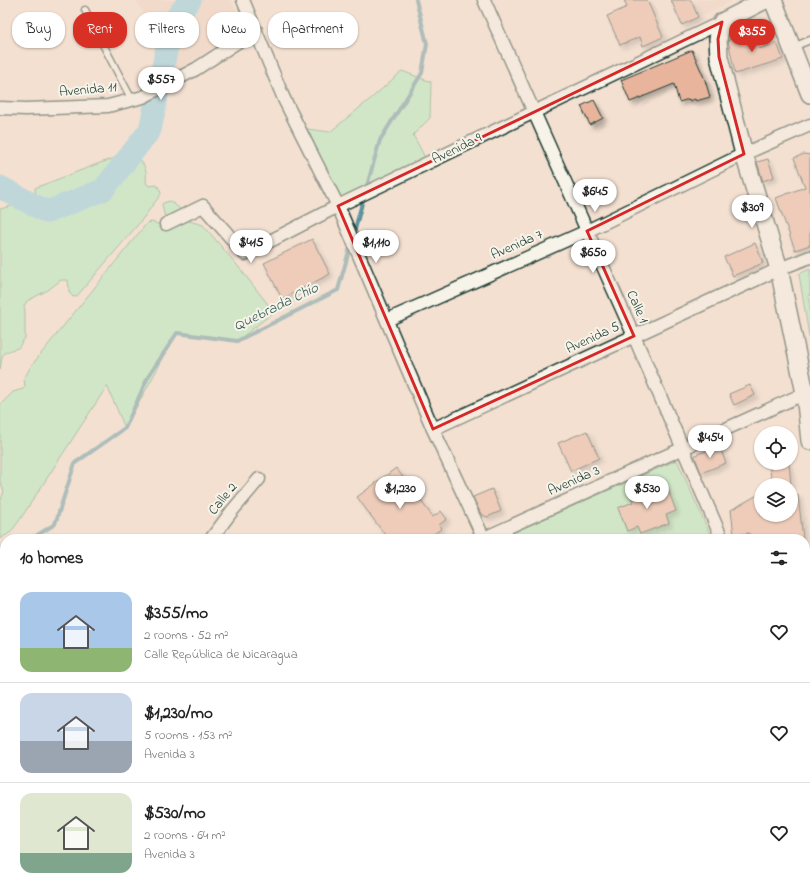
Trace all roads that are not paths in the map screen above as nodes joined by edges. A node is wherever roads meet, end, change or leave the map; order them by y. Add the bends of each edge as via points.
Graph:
1 (243, 0) edge
2 (484, 0) edge
3 (765, 0) edge
4 (773, 0) edge
5 (85, 10) dead end
6 (248, 12) edge
7 (722, 22) junction
8 (260, 40) edge
9 (810, 40) edge
10 (228, 48) edge
11 (792, 48) junction
12 (810, 94) edge
13 (138, 98) junction
14 (0, 108) edge
15 (533, 112) junction
16 (810, 125) edge
17 (744, 154) junction
18 (338, 206) junction
19 (166, 224) dead end
20 (587, 231) junction
21 (810, 257) edge
22 (779, 270) junction
23 (387, 320) junction
24 (634, 336) junction
25 (807, 392) edge
26 (433, 429) junction
27 (810, 441) edge
28 (682, 448) junction
29 (259, 479) dead end
30 (215, 534) edge
31 (481, 534) edge
32 (494, 534) edge
33 (720, 534) edge

1 - 6 street
2 - 15 street, Calle 1
3 - 7 main road, Avenida 9
4 - 11 main road
5 - 13 lane
7 - 15 street, Avenida 9
7 - 17 main road via 718,38 719,57
8 - 18 street via 284,99
9 - 11 lane
10 - 13 street, Avenida 11 via 196,69
11 - 12 main road
13 - 14 street, Avenida 11 via 108,106
15 - 18 street, Avenida 9
15 - 20 street, Calle 1
16 - 17 street, Avenida 7
17 - 20 street, Avenida 7
17 - 22 main road
18 - 19 street, Avenida 9 via 245,254 203,206
18 - 23 street
20 - 23 street, Avenida 7
20 - 24 street, Calle 1
21 - 22 street, Avenida 5
22 - 24 street, Avenida 5
22 - 25 main road
23 - 26 street
24 - 26 street, Avenida 5
24 - 28 street, Calle 1
25 - 27 main road
25 - 28 street, Avenida 3
26 - 31 street
28 - 32 street, Avenida 3
28 - 33 street, Calle 1
29 - 30 street, Calle 2

